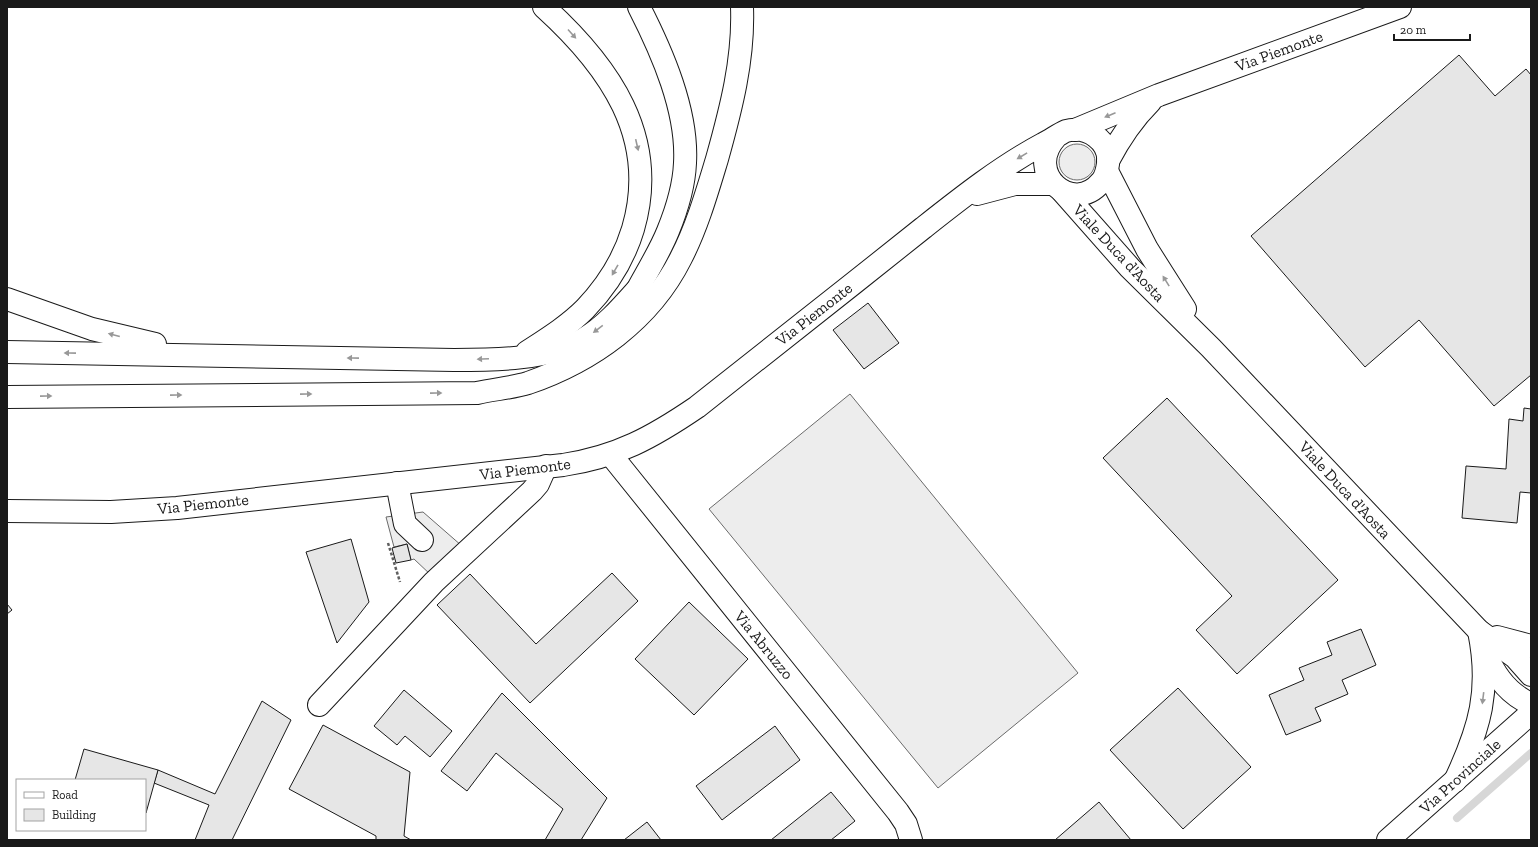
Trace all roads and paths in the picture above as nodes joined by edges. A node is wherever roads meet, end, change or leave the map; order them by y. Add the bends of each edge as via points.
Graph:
1 (544, 7) edge
2 (639, 7) edge
3 (742, 7) edge
4 (1400, 7) edge
5 (1159, 94) junction
6 (1065, 133) junction
7 (1108, 166) junction
8 (1058, 188) junction
9 (959, 200) junction
10 (636, 292) junction
11 (7, 299) edge
12 (614, 339) junction
13 (1211, 348) junction
14 (7, 352) edge
15 (207, 354) junction
16 (522, 356) junction
17 (7, 397) edge
18 (611, 455) junction
19 (546, 466) junction
20 (397, 483) junction
21 (7, 510) edge
22 (422, 540) dead end
23 (387, 542) dead end
24 (409, 609) junction
25 (1479, 631) junction
26 (1531, 646) edge
27 (1531, 675) edge
28 (1531, 704) edge
29 (319, 705) dead end
30 (1531, 713) edge
31 (1455, 781) junction
32 (910, 840) edge
33 (1388, 840) edge

1 -> 16 main road via 591,56 625,110 639,151 641,190 630,240 609,281 579,314
2 - 10 main road via 667,67 682,126 685,151 684,175 673,217 655,259
3 - 12 main road via 742,41 733,99 711,180 696,222 681,258 667,282 648,306
4 - 5 main road, Via Piemonte
5 -> 6 main road, Via Piemonte
5 - 7 main road, Via Piemonte via 1119,138
6 - 7 main road via 1085,131 1094,135 1107,151
6 - 8 main road via 1049,144 1045,153 1044,165 1047,175
6 -> 9 main road, Via Piemonte via 1020,156
7 - 8 main road, Via Piemonte via 1098,185 1084,193 1073,194
13 -> 7 main road, Viale Duca d'Aosta via 1165,279 1124,207
8 - 9 main road, Via Piemonte via 1015,184
8 - 13 main road, Viale Duca d'Aosta via 1130,268
9 - 18 main road, Via Piemonte via 697,407 659,431
10 - 12 main road
10 -> 16 main road via 609,321 584,339 562,349
15 -> 11 main road via 142,342 92,329
17 -> 12 main road via 477,392 527,383 594,353
13 - 25 main road, Viale Duca d'Aosta
15 -> 14 main road
16 -> 15 main road via 454,360
18 - 19 main road, Via Piemonte
18 - 32 main road, Via Abruzzo via 898,812 906,824
19 - 20 main road, Via Piemonte
19 - 24 main road via 532,491 434,582
20 - 21 main road, Via Piemonte via 155,510
20 - 22 main road via 405,524
23 - 24 path
24 - 29 main road
25 - 26 main road
25 - 27 main road, Viale Duca d'Aosta via 1515,656
25 - 28 main road, Viale Duca d'Aosta via 1496,675 1510,691
25 -> 31 main road via 1485,673 1480,715 1466,758
30 - 31 main road, Via Provinciale
31 - 33 main road, Via Provinciale

